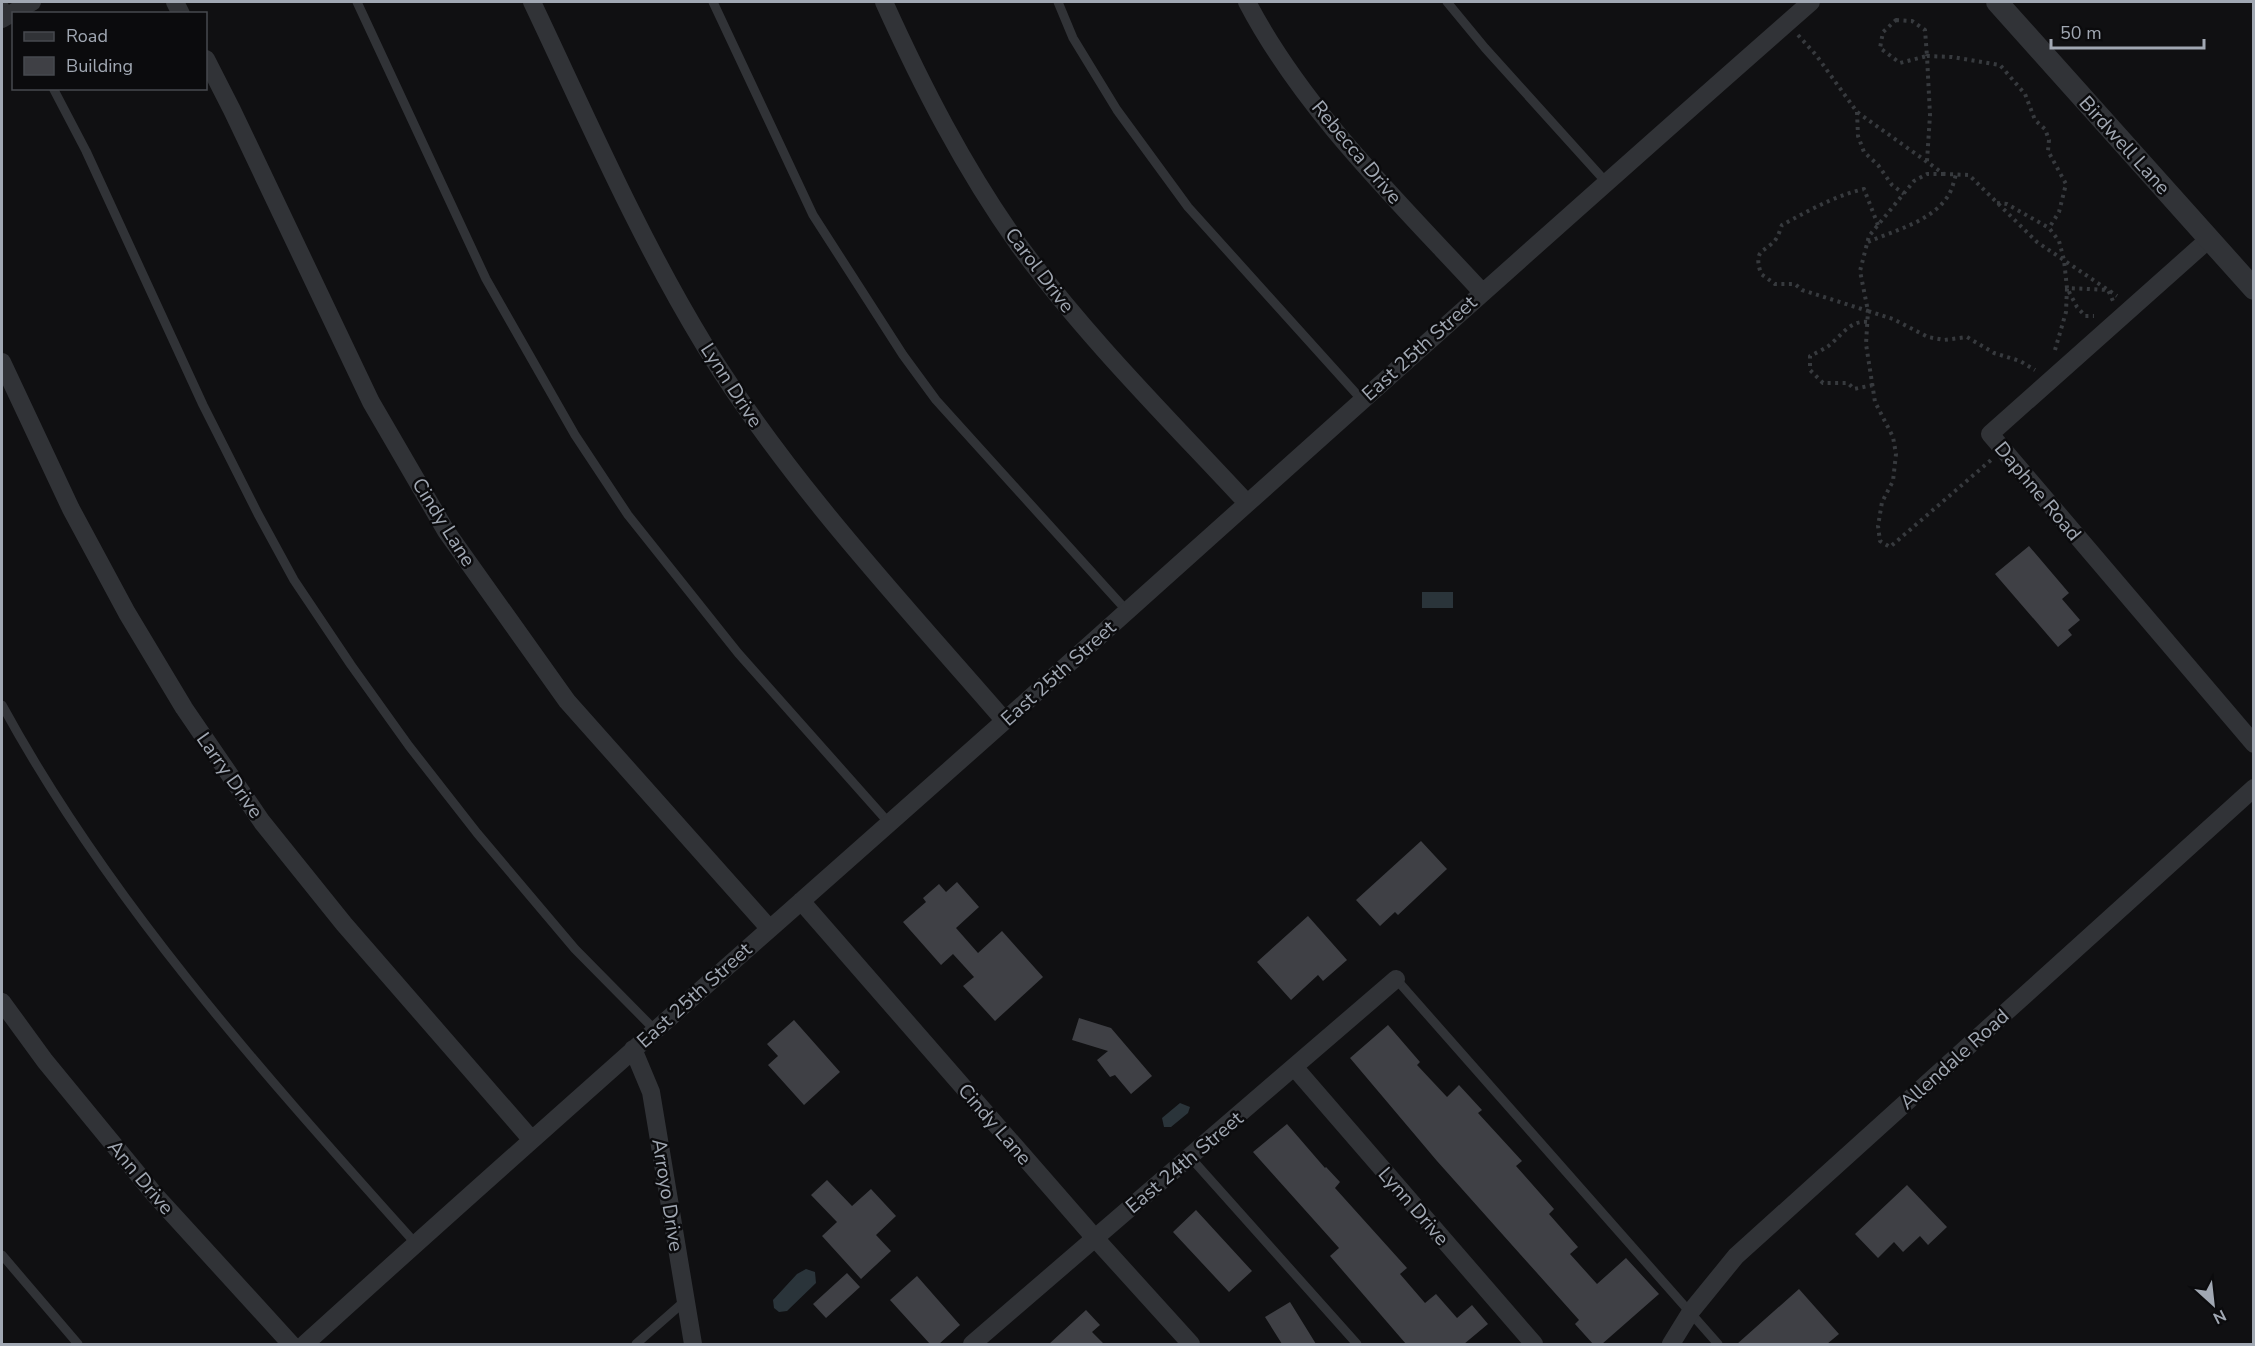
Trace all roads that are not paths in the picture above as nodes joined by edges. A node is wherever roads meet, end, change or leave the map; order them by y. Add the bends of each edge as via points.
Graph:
1 (32, 2) edge
2 (357, 2) edge
3 (532, 2) edge
4 (713, 2) edge
5 (884, 2) edge
6 (1058, 2) edge
7 (1247, 2) edge
8 (1447, 2) edge
9 (1811, 2) edge
10 (1997, 2) edge
11 (6, 14) edge
12 (207, 61) edge
13 (54, 90) edge
14 (1606, 182) junction
15 (2209, 239) junction
16 (2253, 289) edge
17 (1482, 292) junction
18 (2, 362) edge
19 (1362, 400) junction
20 (1247, 503) junction
21 (1127, 611) junction
22 (2, 705) edge
23 (1004, 720) junction
24 (2253, 744) edge
25 (2253, 788) edge
26 (889, 823) junction
27 (801, 901) junction
28 (769, 928) junction
29 (1396, 980) joint
30 (2, 1002) edge
31 (655, 1030) junction
32 (633, 1049) junction
33 (1295, 1068) junction
34 (531, 1139) junction
35 (1190, 1156) junction
36 (1094, 1238) junction
37 (416, 1244) junction
38 (2, 1255) edge
39 (686, 1300) junction
40 (1690, 1313) junction
41 (78, 1344) edge
42 (291, 1344) edge
43 (305, 1344) edge
44 (636, 1344) edge
45 (693, 1344) edge
46 (972, 1344) edge
47 (1191, 1344) edge
48 (1357, 1344) edge
49 (1534, 1344) edge
50 (1671, 1344) edge
51 (1718, 1344) edge

1 - 11 street
2 - 26 lane via 486,279 575,435 628,515 738,653
3 - 23 street, Lynn Drive via 647,246 711,356 766,437 827,516
4 - 21 lane via 813,215 903,355 936,400
5 - 20 street, Carol Drive via 918,78 965,164 1018,243 1080,322
6 - 19 lane via 1073,38 1117,110 1188,207
7 - 17 street, Rebecca Drive via 1264,35 1340,138
8 - 14 lane
9 - 14 street, East 25th Street
10 - 15 street, Birdwell Lane
12 - 28 street, Cindy Lane via 371,402 446,531 567,701
13 - 31 lane via 202,405 294,580 408,747 575,949
14 - 17 street, East 25th Street
15 - 16 street, Birdwell Lane
15 - 24 street, Daphne Road via 2133,306 2113,313 2056,375 1990,434
17 - 19 street, East 25th Street
18 - 34 street, Larry Drive via 71,509 184,708 262,822 344,924
19 - 20 street, East 25th Street
20 - 21 street, East 25th Street
21 - 23 street, East 25th Street
22 - 37 lane via 78,834 142,922 263,1071
23 - 26 street, East 25th Street
25 - 40 street, Allendale Road via 1736,1256
26 - 27 street, East 25th Street
27 - 28 street, East 25th Street
27 - 36 street, Cindy Lane
28 - 31 street, East 25th Street
29 - 33 street, East 24th Street
29 - 40 lane
30 - 42 street, Ann Drive via 155,1195
31 - 32 street, East 25th Street
32 - 34 street, East 25th Street
32 - 39 street, Arroyo Drive via 651,1092
33 - 35 street, East 24th Street
33 - 49 street, Lynn Drive
34 - 37 street, East 25th Street
35 - 36 street, East 24th Street
35 - 48 lane
36 - 46 street, East 24th Street
36 - 47 street, Cindy Lane
37 - 43 street, East 25th Street
38 - 41 lane
39 - 44 lane
39 - 45 street, Arroyo Drive
40 - 50 street, Allendale Road
40 - 51 lane

